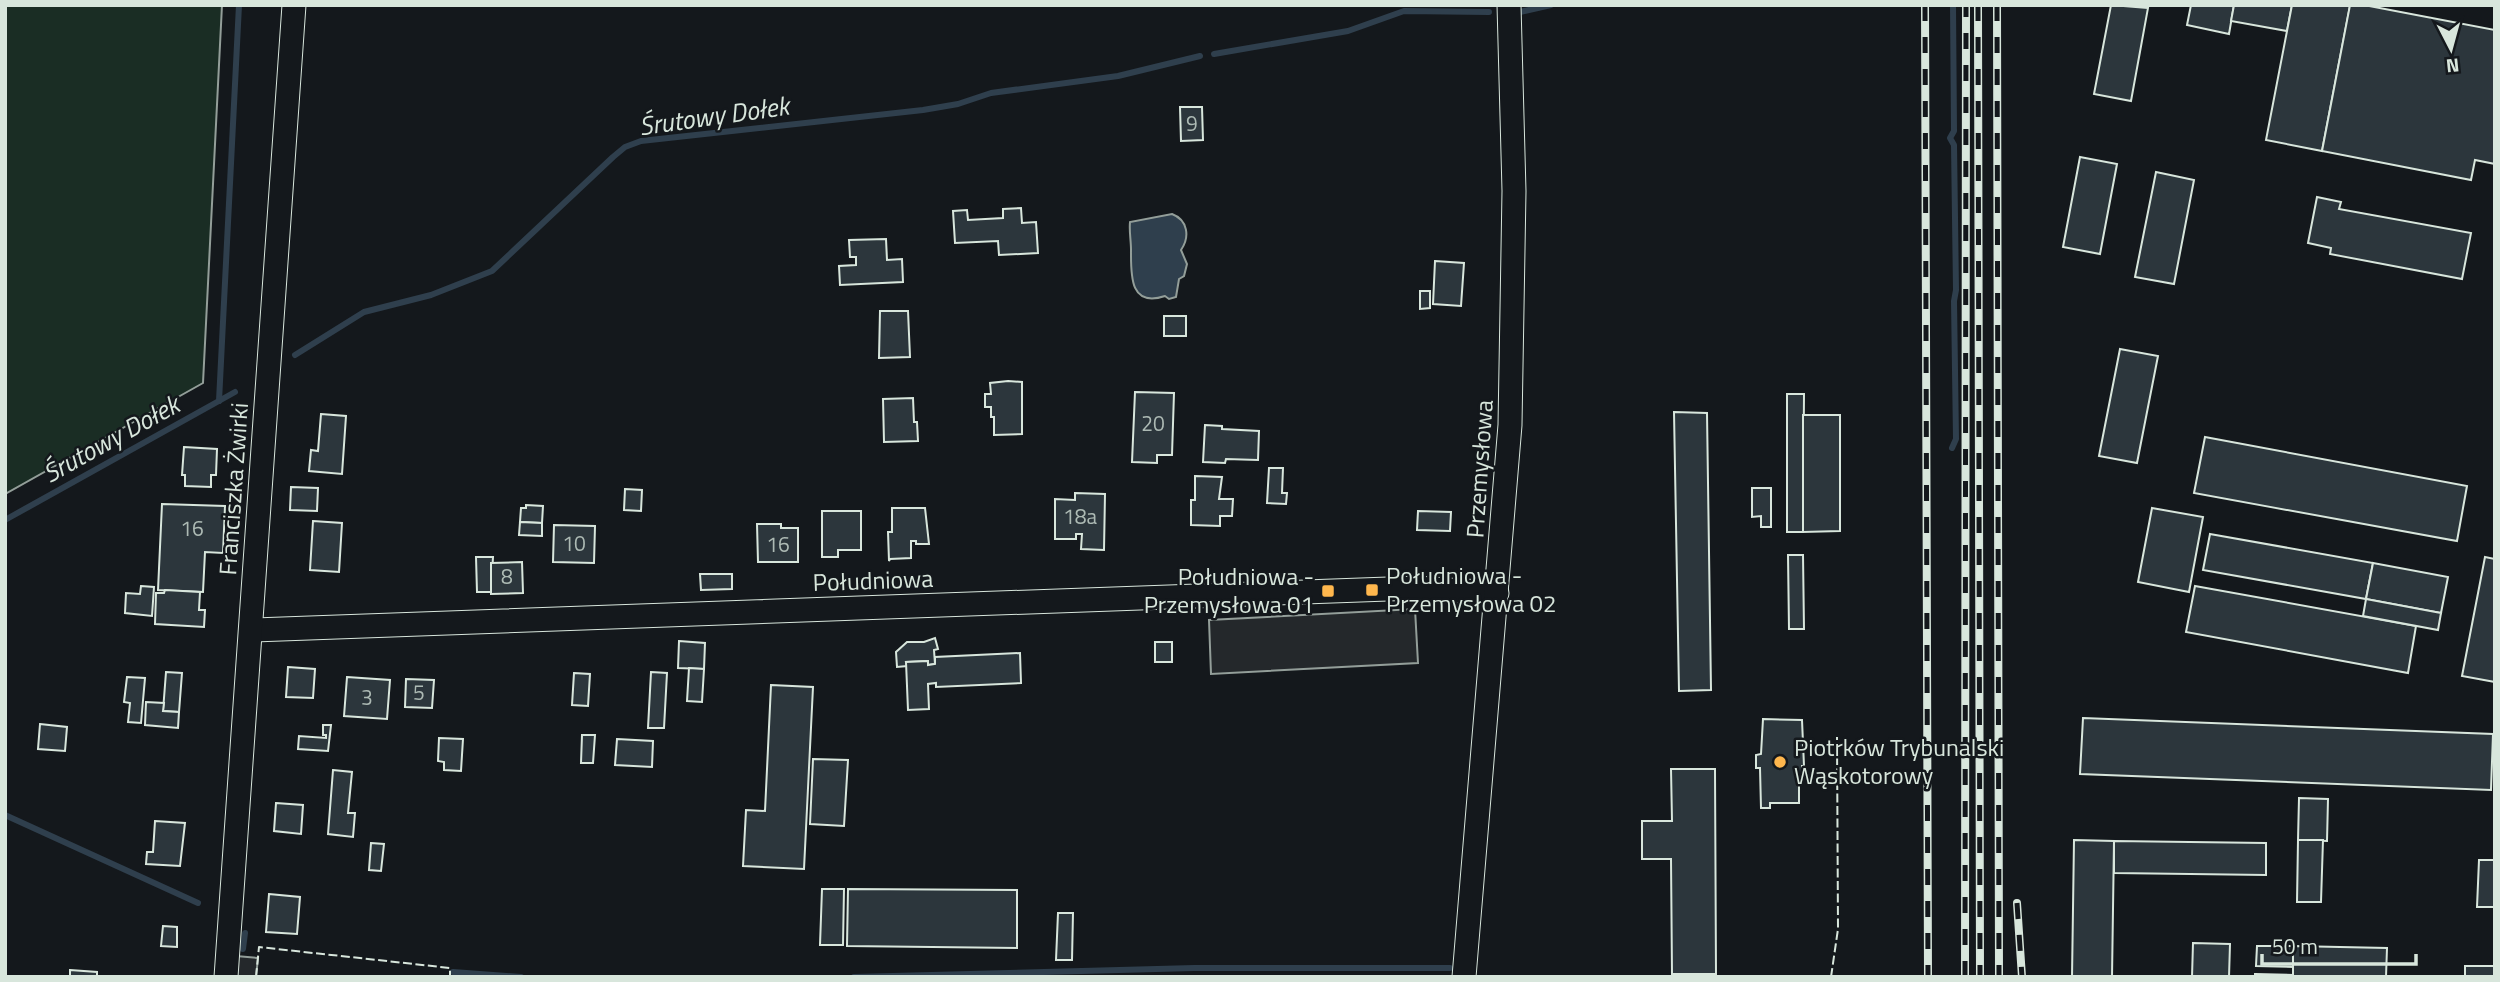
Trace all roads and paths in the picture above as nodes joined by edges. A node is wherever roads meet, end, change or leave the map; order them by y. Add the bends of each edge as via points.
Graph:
1 (294, 5) edge
2 (1509, 5) edge
3 (1497, 593) junction
4 (251, 630) junction
5 (226, 977) edge
6 (1464, 977) edge

1 - 4 street, Franciszka Żwirki
2 - 3 street, Przemysłowa via 1514,191 1510,425
3 - 4 street, Południowa via 1416,589
3 - 6 street, Przemysłowa
4 - 5 street, Franciszka Żwirki

